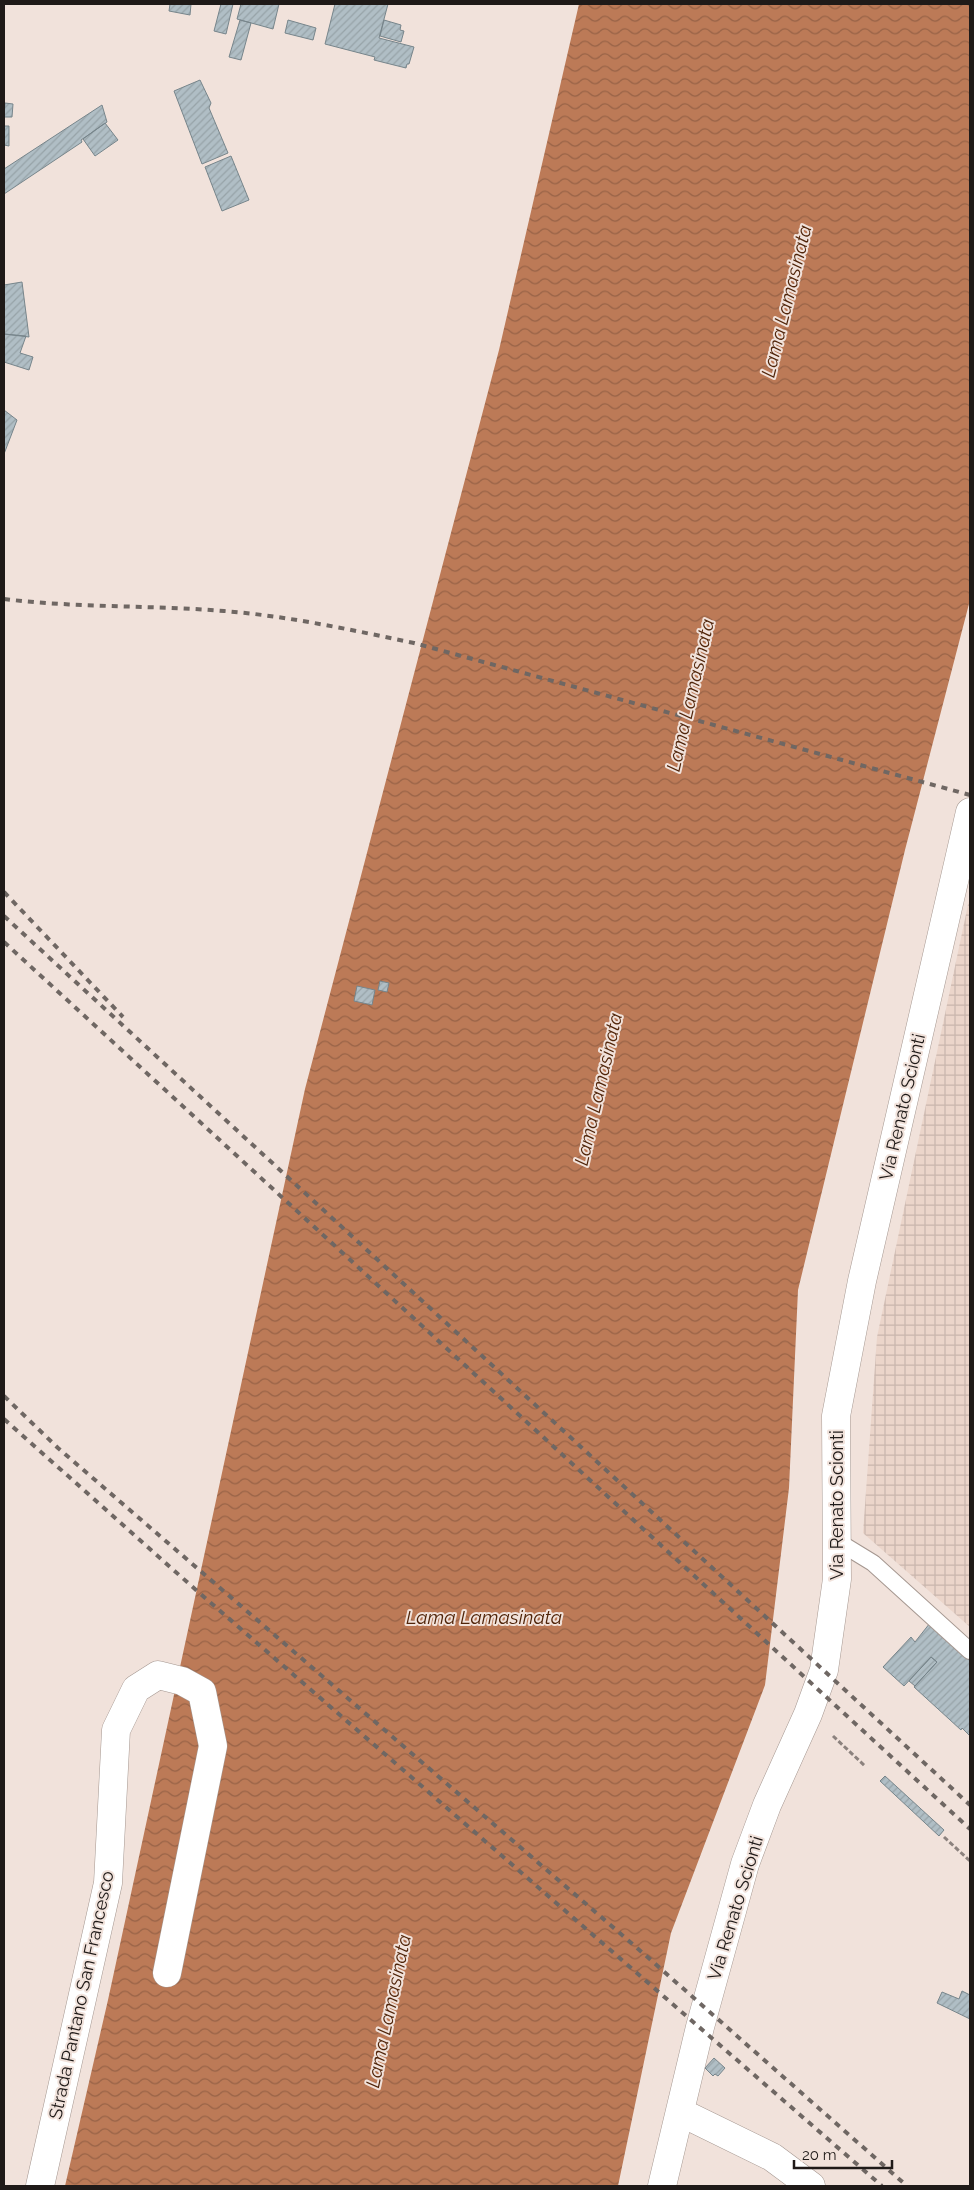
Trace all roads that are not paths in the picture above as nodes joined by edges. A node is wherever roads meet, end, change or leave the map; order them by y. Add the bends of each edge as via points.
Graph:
1 (970, 812) edge
2 (836, 1540) junction
3 (970, 1651) edge
4 (167, 1973) dead end
5 (680, 2112) junction
6 (40, 2186) edge
7 (662, 2186) edge
8 (812, 2186) edge

1 - 2 street, Via Renato Scionti via 862,1281 836,1416
2 - 3 lane via 873,1563
2 - 5 street, Via Renato Scionti via 836,1579 824,1670 745,1864
4 - 6 street, Strada Pantano San Francesco via 213,1746 202,1692 182,1681 158,1675 136,1689 116,1730 108,1883
5 - 7 street, Via Renato Scionti
5 - 8 street via 772,2157

